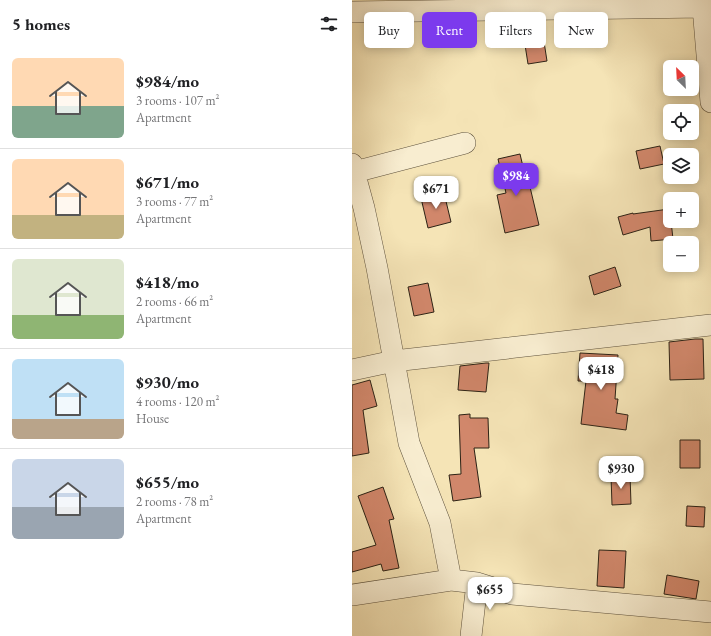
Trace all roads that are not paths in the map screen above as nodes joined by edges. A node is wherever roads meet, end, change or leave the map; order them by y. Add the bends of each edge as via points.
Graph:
1 (703, 3) edge
2 (352, 12) edge
3 (711, 102) edge
4 (465, 142) dead end
5 (353, 168) edge
6 (358, 209) edge
7 (711, 325) edge
8 (394, 360) junction
9 (352, 370) edge
10 (451, 580) junction
11 (477, 584) junction
12 (352, 595) edge
13 (711, 612) edge
14 (471, 636) edge

1 - 2 street
1 - 3 street
4 - 5 street
5 - 6 street
6 - 8 street via 377,268
7 - 8 street
8 - 9 street
8 - 10 street via 408,443 440,523
10 - 11 street
10 - 12 street
11 - 13 street via 512,594
11 - 14 street

